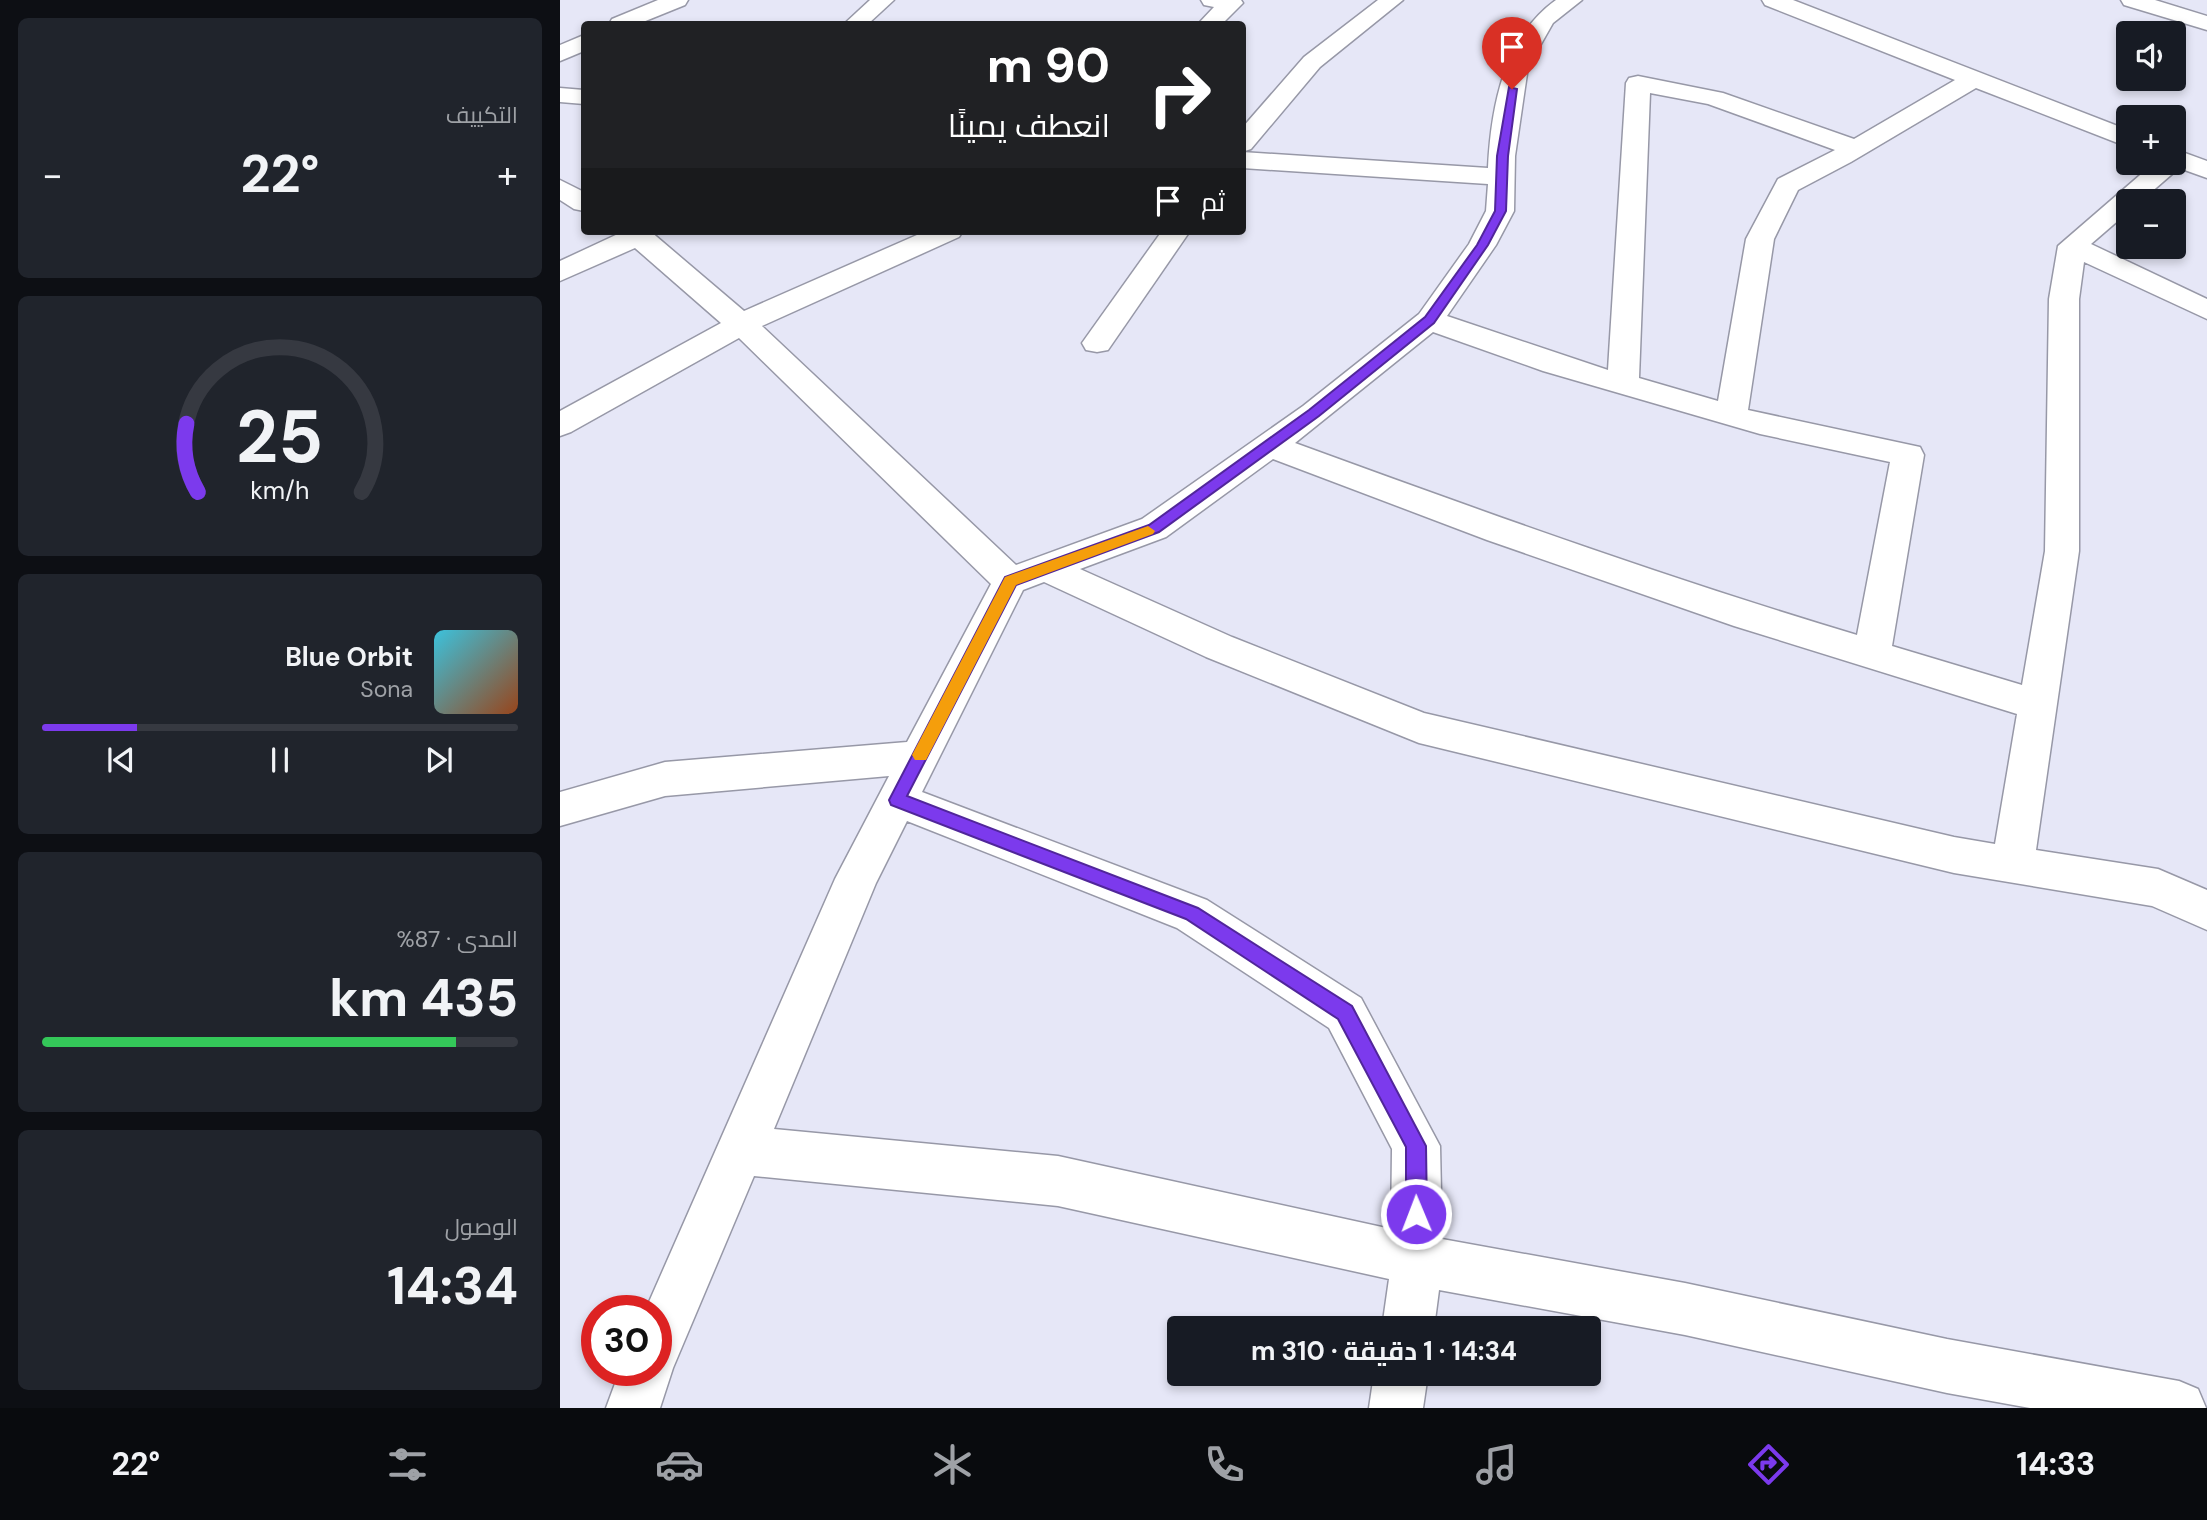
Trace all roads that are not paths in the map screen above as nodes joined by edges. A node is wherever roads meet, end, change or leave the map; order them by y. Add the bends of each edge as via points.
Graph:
1 (677, 0) edge
2 (883, 0) edge
3 (1392, 0) edge
4 (1571, 0) edge
5 (1773, 0) edge
6 (2132, 0) edge
7 (1227, 1) edge
8 (627, 21) edge
9 (858, 21) edge
10 (1211, 21) edge
11 (2207, 23) edge
12 (581, 44) edge
13 (560, 54) edge
14 (1974, 79) junction
15 (560, 95) edge
16 (581, 97) edge
17 (2116, 134) edge
18 (1246, 139) edge
19 (1856, 149) junction
20 (1246, 160) edge
21 (2186, 163) edge
22 (2207, 170) edge
23 (2154, 175) edge
24 (1502, 177) junction
25 (560, 188) edge
26 (581, 201) edge
27 (631, 235) edge
28 (637, 235) edge
29 (940, 235) edge
30 (1173, 235) edge
31 (2072, 246) junction
32 (560, 272) edge
33 (2207, 310) edge
34 (1429, 320) junction
35 (741, 324) junction
36 (1097, 343) dead end
37 (1623, 384) junction
38 (1731, 415) junction
39 (560, 425) edge
40 (1269, 446) junction
41 (1028, 574) junction
42 (1872, 654) junction
43 (2038, 705) junction
44 (920, 757) junction
45 (897, 800) junction
46 (560, 809) edge
47 (2013, 864) junction
48 (2207, 911) edge
49 (740, 1150) junction
50 (1417, 1260) junction
51 (672, 1310) edge
52 (1410, 1316) edge
53 (641, 1386) edge
54 (1399, 1386) edge
55 (633, 1408) edge
56 (1396, 1408) edge
57 (2179, 1408) edge

1 - 8 main road
2 - 9 main road
3 - 18 main road via 1311,62
4 - 24 main road via 1544,19 1516,67
5 - 14 main road
6 - 11 main road
7 - 10 main road
12 - 13 main road
14 - 17 main road
14 - 19 main road
15 - 16 main road
19 - 37 main road via 1714,98 1638,83
19 - 38 main road via 1787,184 1760,239
20 - 24 main road
21 - 22 main road
23 - 31 main road
24 - 34 main road via 1500,211
25 - 26 main road
27 - 32 main road
28 - 35 main road
29 - 35 main road
30 - 36 main road
31 - 33 main road
31 - 43 main road via 2064,299 2062,551
34 - 37 main road
34 - 40 main road
35 - 39 main road
35 - 41 main road
37 - 38 main road
38 - 42 main road via 1908,455
40 - 41 main road via 1154,528
40 - 42 main road via 1499,531
41 - 44 main road
41 - 47 main road via 1419,727 1954,855
42 - 43 main road
43 - 47 main road
44 - 45 main road
44 - 46 main road via 665,779
45 - 49 main road via 856,879
45 - 50 main road via 1192,914 1345,1013 1416,1146
47 - 48 main road via 2158,888
49 - 50 main road via 1058,1181
49 - 51 main road
50 - 52 main road
50 - 57 main road
53 - 55 main road
54 - 56 main road

